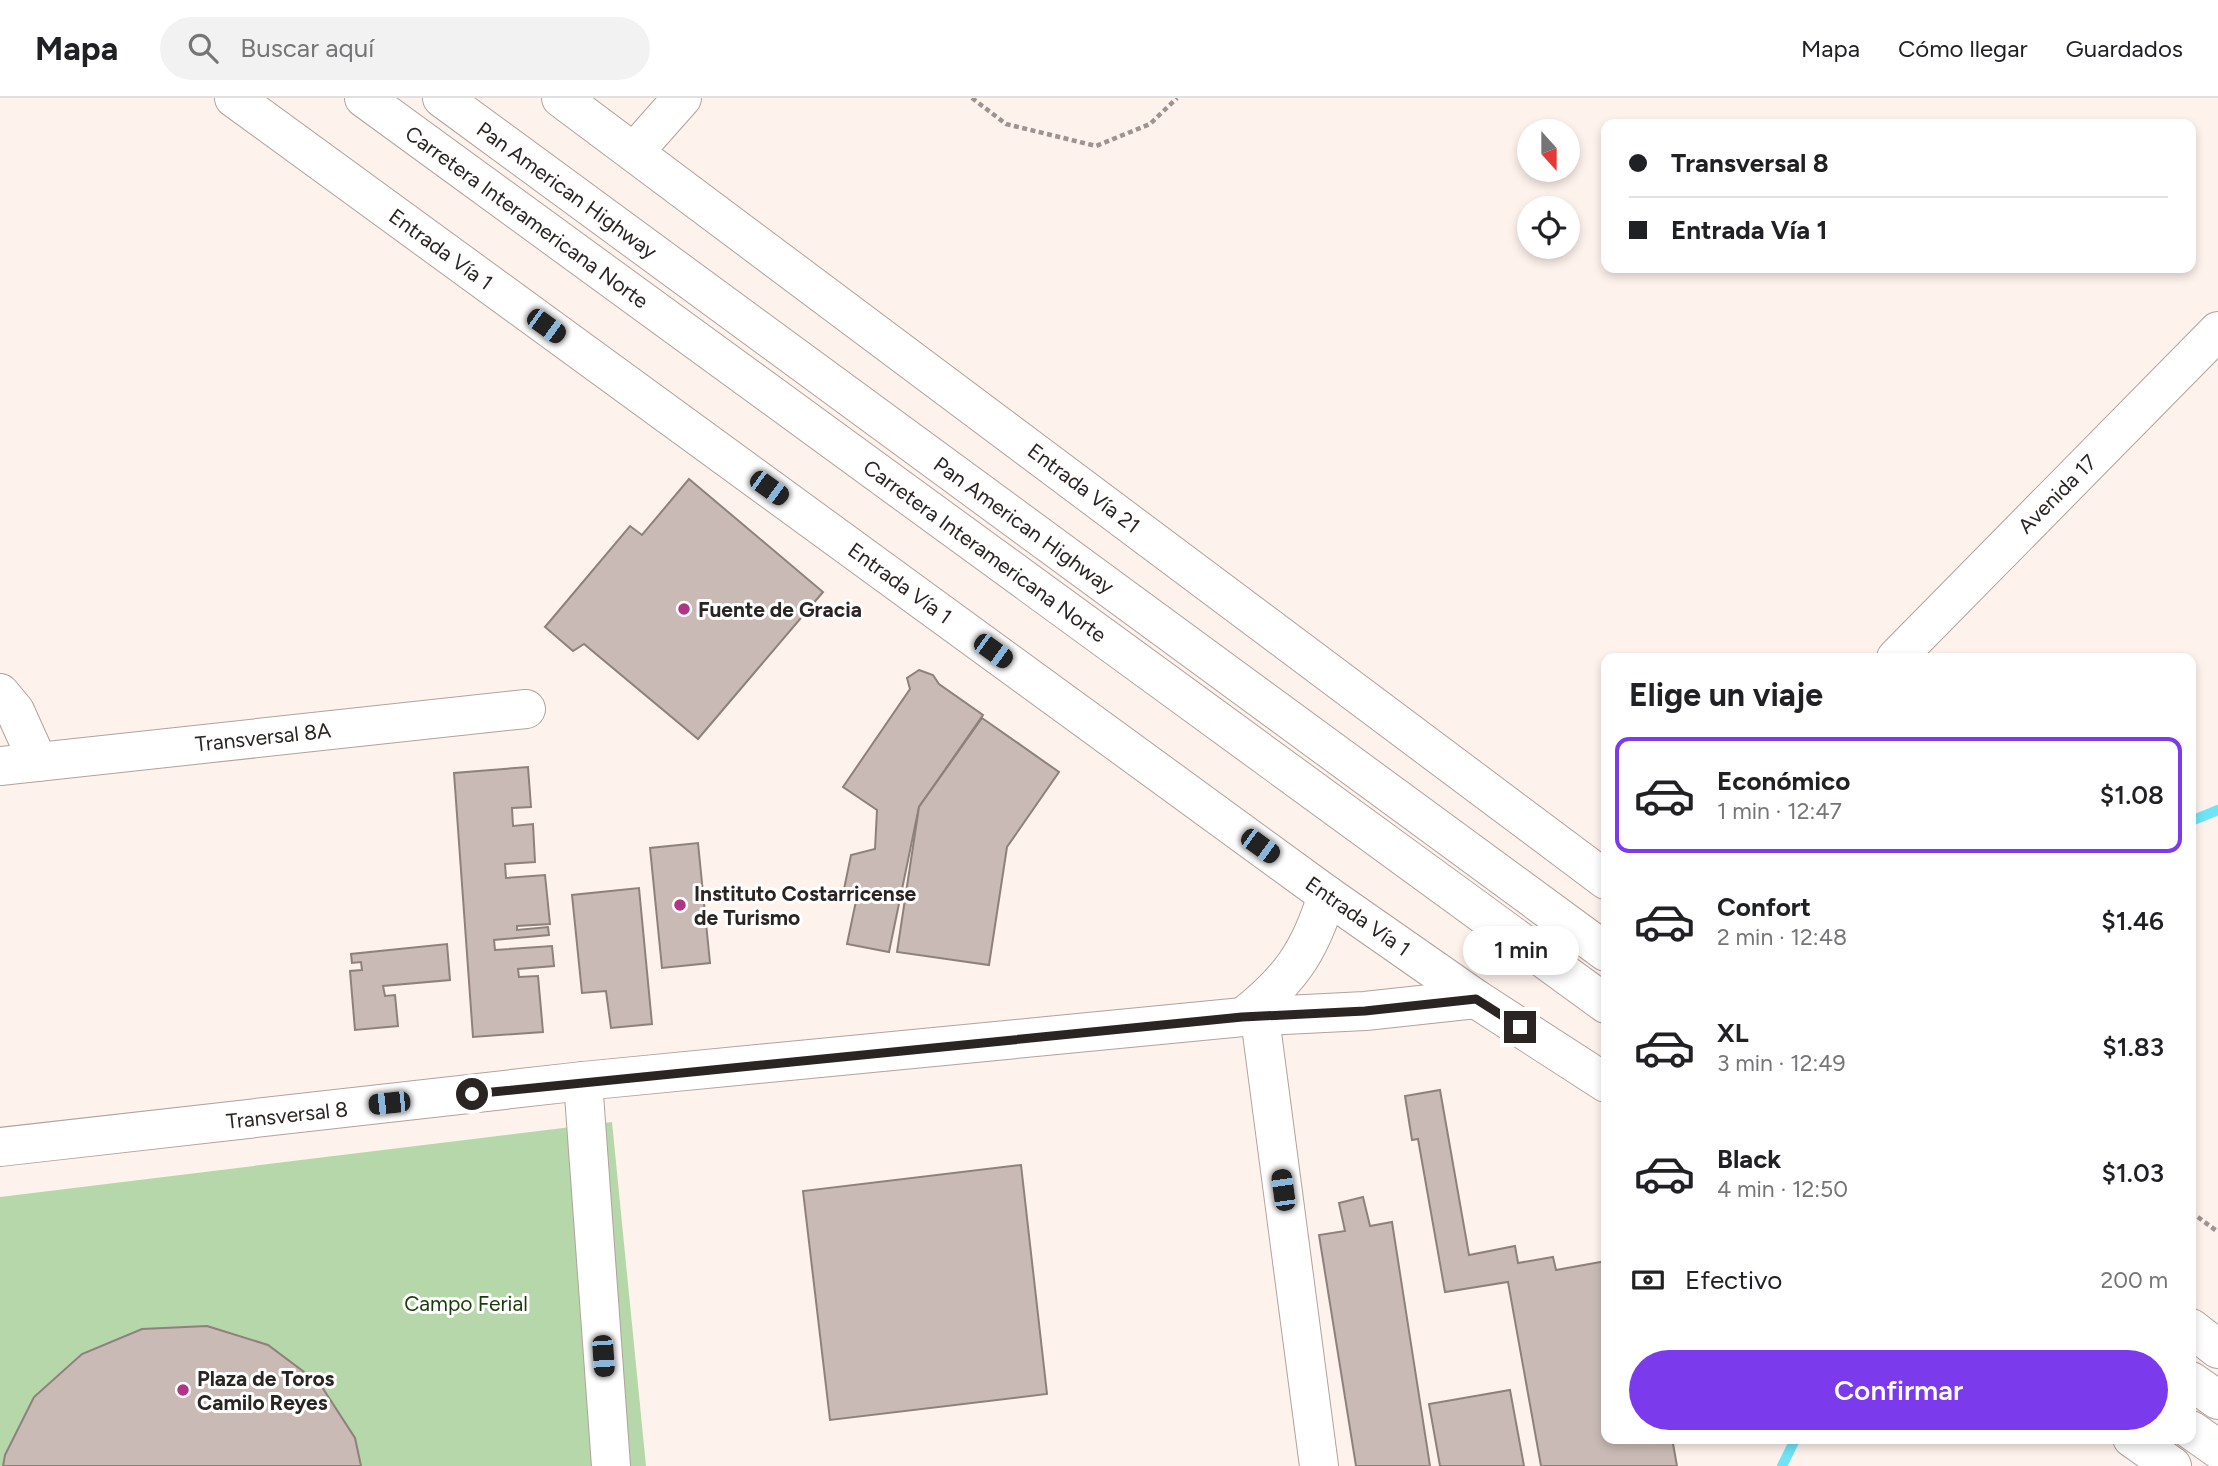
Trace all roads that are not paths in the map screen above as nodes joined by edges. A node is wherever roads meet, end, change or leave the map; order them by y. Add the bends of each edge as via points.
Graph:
1 (234, 98) edge
2 (364, 98) edge
3 (442, 98) edge
4 (561, 98) edge
5 (682, 98) edge
6 (635, 151) junction
7 (2218, 331) edge
8 (1901, 653) edge
9 (0, 693) edge
10 (526, 709) dead end
11 (38, 762) junction
12 (0, 766) edge
13 (1601, 876) edge
14 (1327, 895) junction
15 (1601, 948) edge
16 (1476, 999) junction
17 (1601, 1000) edge
18 (1251, 1018) junction
19 (1601, 1080) edge
20 (583, 1081) junction
21 (0, 1147) edge
22 (2196, 1332) edge
23 (2218, 1349) edge
24 (2196, 1385) edge
25 (2218, 1401) edge
26 (2196, 1434) edge
27 (2141, 1444) edge
28 (2218, 1449) edge
29 (611, 1466) edge
30 (1319, 1466) edge
31 (2172, 1466) edge

1 - 14 main road, Entrada Vía 1
2 - 17 main road, Carretera Interamericana Norte
3 - 15 main road, Pan American Highway
4 - 6 main road, Entrada Vía 21
5 - 6 main road
6 - 13 main road, Entrada Vía 21
7 - 8 main road, Avenida 17
9 - 11 main road via 15,711
10 - 11 main road, Transversal 8A
11 - 12 main road, Transversal 8A
14 - 16 main road, Entrada Vía 1
14 - 18 main road via 1316,932 1298,965
16 - 18 main road, Transversal 8
16 - 19 main road, Entrada Vía 1
18 - 20 main road, Transversal 8
18 - 30 main road
20 - 21 main road, Transversal 8
20 - 29 main road
22 - 23 main road
24 - 25 main road
26 - 28 main road
27 - 31 main road

